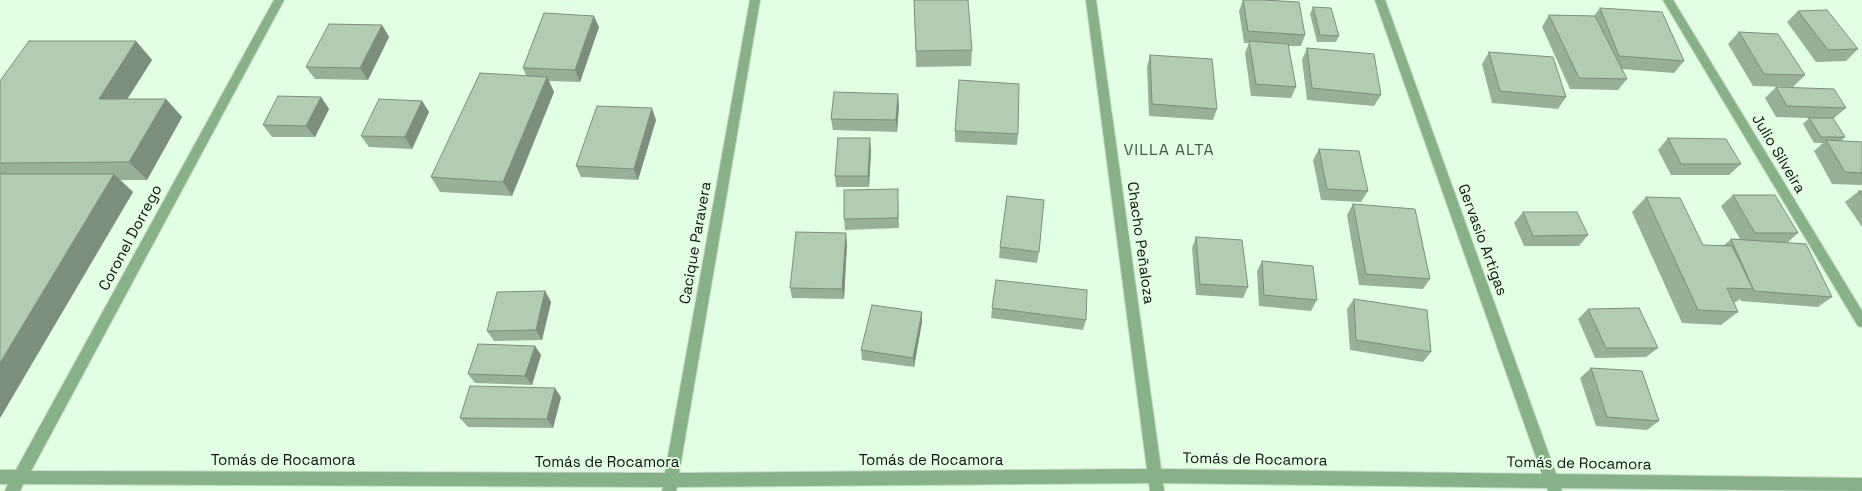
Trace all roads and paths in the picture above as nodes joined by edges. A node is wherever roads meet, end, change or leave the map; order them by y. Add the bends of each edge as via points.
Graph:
1 (278, 0) edge
2 (755, 0) edge
3 (1091, 0) edge
4 (1380, 0) edge
5 (1668, 0) edge
6 (1862, 322) edge
7 (1155, 476) junction
8 (0, 477) edge
9 (20, 477) junction
10 (1862, 484) edge
11 (670, 486) edge
12 (1553, 486) edge
13 (12, 491) edge
14 (1157, 491) edge

1 - 9 street, Coronel Dorrego
2 - 11 street, Cacique Paravera
3 - 7 street, Chacho Peñaloza
4 - 12 street, Gervasio Artigas
5 - 6 street, Julio Silveira
7 - 11 street, Tomás de Rocamora
7 - 12 street, Tomás de Rocamora
7 - 14 street, Chacho Peñaloza
8 - 9 street, Tomás de Rocamora
9 - 11 street, Tomás de Rocamora
9 - 13 street, Coronel Dorrego
10 - 12 street, Tomás de Rocamora

